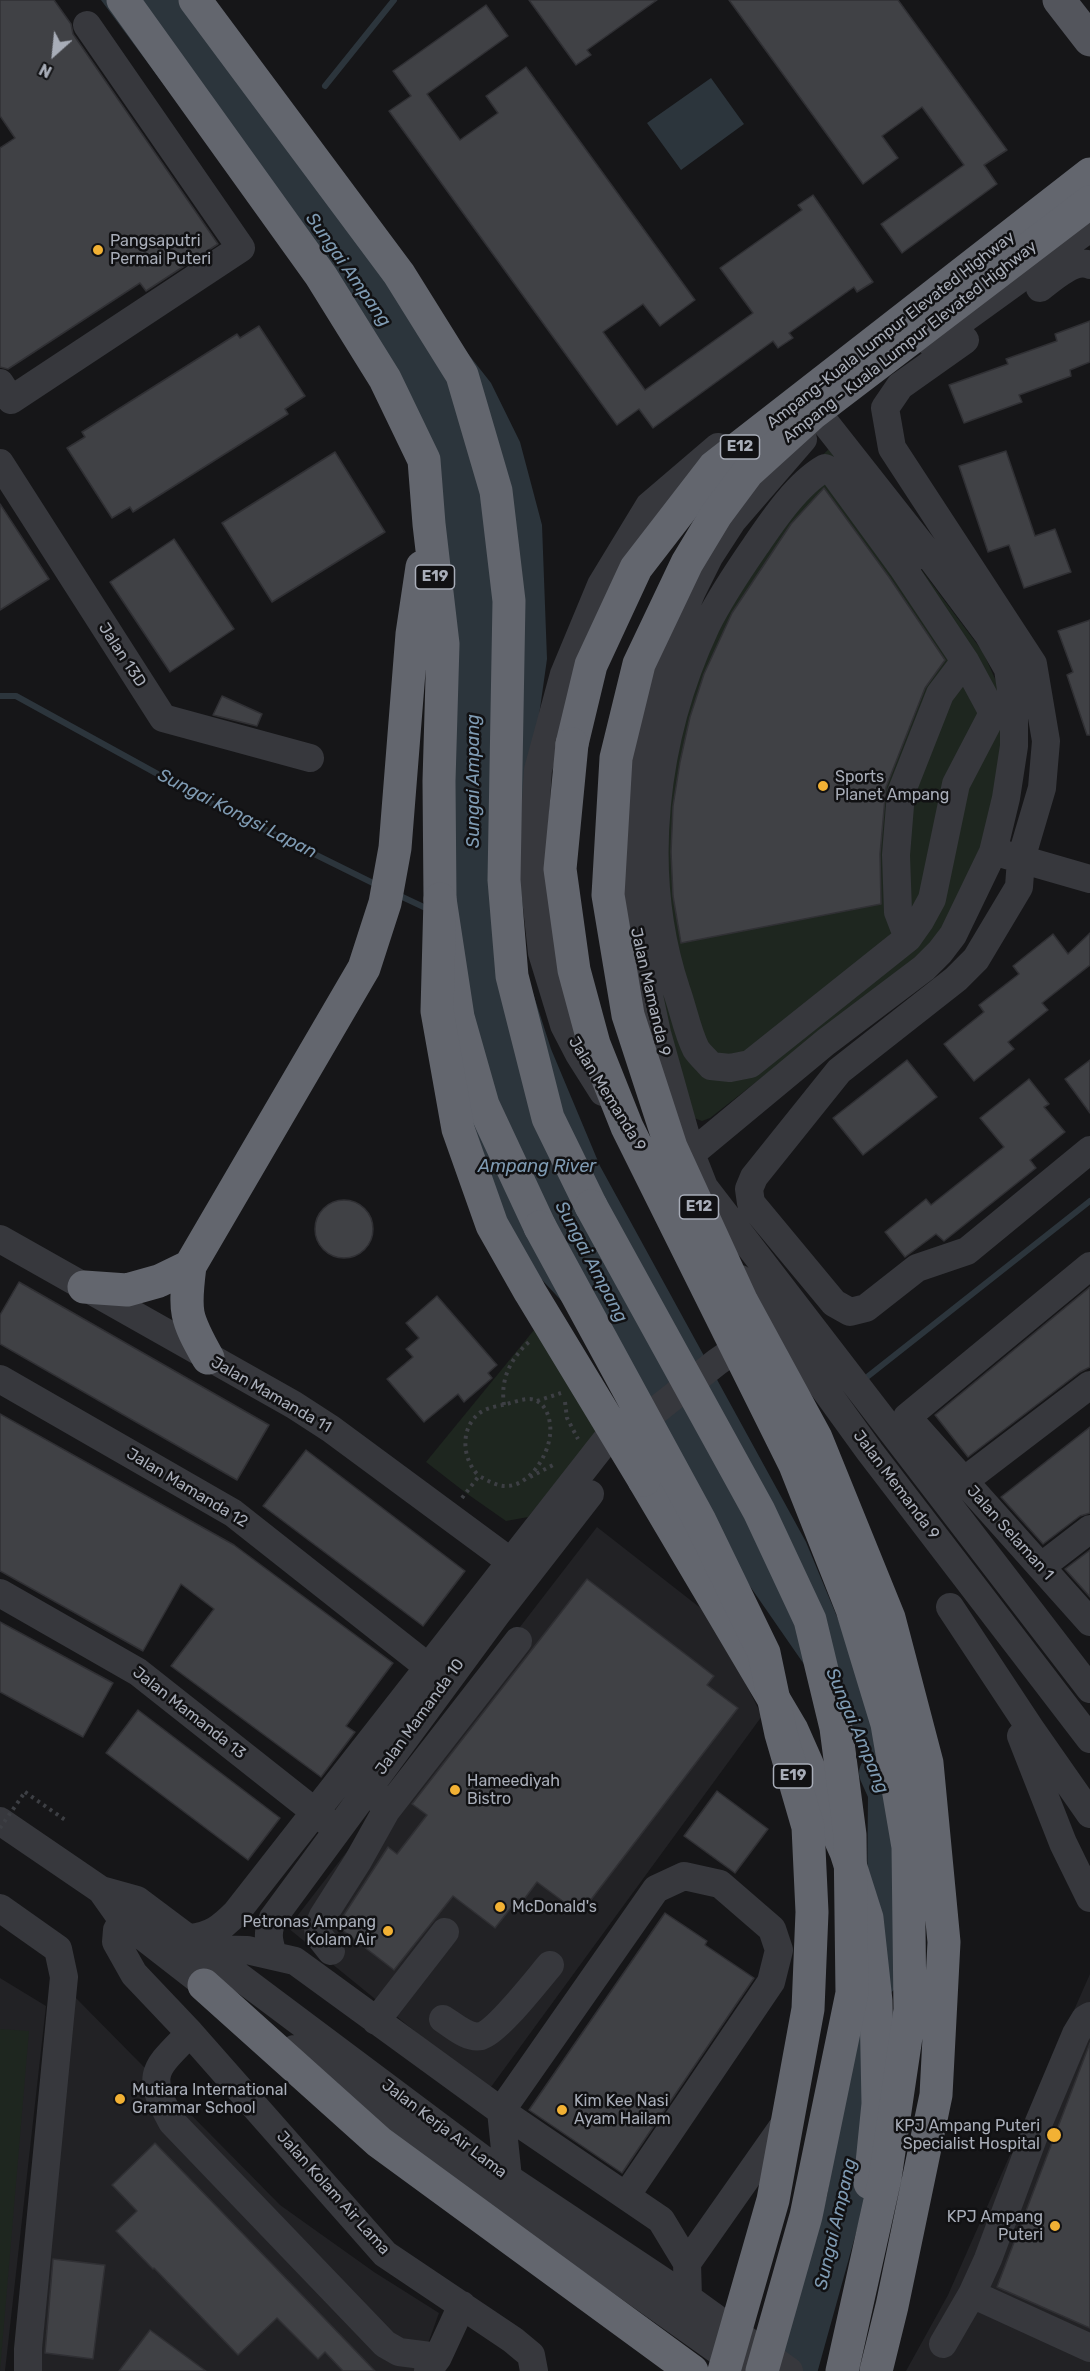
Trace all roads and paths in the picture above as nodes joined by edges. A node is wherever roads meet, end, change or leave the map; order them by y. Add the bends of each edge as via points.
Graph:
1 (123, 0) edge
2 (195, 0) edge
3 (1059, 0) edge
4 (87, 25) dead end
5 (1090, 40) edge
6 (1090, 174) edge
7 (1090, 202) edge
8 (1090, 228) edge
9 (1090, 265) edge
10 (0, 383) edge
11 (822, 383) junction
12 (823, 420) junction
13 (0, 463) edge
14 (429, 524) junction
15 (913, 557) junction
16 (965, 662) junction
17 (310, 758) dead end
18 (993, 852) junction
19 (1021, 859) junction
20 (1090, 879) edge
21 (440, 899) junction
22 (908, 938) junction
23 (806, 1019) junction
24 (657, 1033) junction
25 (826, 1042) junction
26 (579, 1054) junction
27 (1090, 1150) edge
28 (691, 1154) junction
29 (680, 1208) junction
30 (1, 1241) edge
31 (190, 1266) junction
32 (729, 1266) junction
33 (1090, 1266) edge
34 (84, 1287) junction
35 (787, 1315) junction
36 (537, 1335) dead end
37 (208, 1358) junction
38 (722, 1358) junction
39 (0, 1379) edge
40 (1090, 1385) edge
41 (537, 1401) junction
42 (504, 1405) junction
43 (580, 1443) dead end
44 (559, 1462) dead end
45 (479, 1476) junction
46 (529, 1477) junction
47 (963, 1481) junction
48 (939, 1495) junction
49 (447, 1514) junction
50 (1090, 1529) edge
51 (1042, 1566) junction
52 (520, 1568) junction
53 (0, 1593) edge
54 (950, 1607) dead end
55 (1090, 1622) edge
56 (518, 1641) dead end
57 (438, 1674) junction
58 (1090, 1689) edge
59 (1086, 1724) edge
60 (1030, 1728) junction
61 (371, 1785) junction
62 (386, 1811) junction
63 (1090, 1814) edge
64 (326, 1820) junction
65 (0, 1821) edge
66 (68, 1822) dead end
67 (0, 1828) edge
68 (1090, 1828) edge
69 (1063, 1843) junction
70 (1090, 1898) edge
71 (0, 1908) edge
72 (130, 1910) junction
73 (445, 1932) dead end
74 (197, 1943) junction
75 (331, 1951) dead end
76 (273, 1954) junction
77 (550, 1965) dead end
78 (204, 1985) junction
79 (820, 2011) dead end
80 (1090, 2016) edge
81 (443, 2019) dead end
82 (376, 2021) junction
83 (190, 2033) junction
84 (501, 2111) junction
85 (508, 2178) junction
86 (626, 2196) junction
87 (687, 2263) junction
88 (863, 2275) junction
89 (972, 2294) junction
90 (688, 2298) junction
91 (462, 2305) junction
92 (943, 2344) dead end
93 (1090, 2348) edge
94 (433, 2364) edge
95 (28, 2371) edge
96 (534, 2371) edge
97 (692, 2371) edge
98 (724, 2371) edge
99 (747, 2371) edge
100 (762, 2371) edge
101 (789, 2371) edge
102 (842, 2371) edge
103 (876, 2371) edge

1 - 14 highway, E19 via 321,276 385,379 424,460
2 - 100 highway, bridge via 399,274 462,375 496,491 508,601 504,880 512,976 548,1118 591,1206 764,1521 810,1620 836,1728 850,1835 852,1993 806,2216
3 - 5 main road
4 - 10 street via 241,248 11,400
6 - 11 highway, Ampang-Kuala Lumpur Elevated Highway / E12
7 - 103 highway, Ampang - Kuala Lumpur Elevated Highway / E12, bridge via 813,413 748,472 687,563 639,664 616,758 608,895 628,1015 671,1147 742,1302 816,1438 889,1618 927,1763 944,1942 936,2095
8 - 12 street, Jalan Mamanda 9
9 - 19 street via 1069,267 900,386 885,408 892,448 1033,664 1046,741 1042,788
11 - 26 street, Jalan Memanda 9 via 723,443 649,506 602,585 564,674 538,770 532,861 542,953 564,1025
11 - 88 highway, Ampang-Kuala Lumpur Elevated Highway / E12, bridge via 714,467 636,568 591,665 572,744 560,869 574,970 594,1044 627,1127 795,1465 852,1609 887,1724 908,1847 910,2010 885,2178
12 - 15 street
12 - 24 street, Jalan Mamanda 9 via 796,445 734,520 710,557 665,656 641,743 629,838 635,930
13 - 17 street, Jalan 13D via 163,718
14 - 21 highway, E19 via 443,644
14 - 31 highway via 412,634 395,848 385,903 363,968
15 - 16 street
15 - 18 street via 988,634 1008,669 1014,746
15 - 23 street via 833,472 825,468 818,471 789,500 731,581 702,635 667,741 654,839 657,894 667,961 697,1050 711,1066 750,1065
16 - 22 street via 940,694 901,793 896,855 898,912
16 - 22 street via 993,713 956,784 932,898
18 - 19 street
18 - 25 street via 953,935 940,952
19 - 20 street
19 - 27 street via 1019,887 976,959 839,1071 754,1177 749,1189 751,1203 834,1303 850,1312 866,1308 917,1268 967,1251
21 - 88 highway, bridge via 437,1011 459,1129 492,1225 792,1730 846,1852 867,1918 876,2001 878,2103
21 - 98 highway, E19, bridge via 458,1017 483,1105 540,1227 700,1521 764,1653 781,1734 808,1827 812,1912 808,2009 773,2200
22 - 23 street
23 - 25 street
24 - 26 street via 647,1052 631,1064 607,1065
24 - 28 street, Jalan Mamanda 9
25 - 28 street
26 - 29 street, Jalan Memanda 9
28 - 29 street via 678,1185
28 - 35 street, Jalan Memanda 9 via 704,1187
29 - 32 street, Jalan Memanda 9
30 - 34 street, Jalan Mamanda 11
31 - 34 highway via 127,1290
31 - 37 highway via 185,1303 190,1327
32 - 35 street, Jalan Memanda 9
32 - 38 street via 735,1295 735,1325
33 - 47 street via 907,1417
34 - 37 street, Jalan Mamanda 11
35 - 38 street, Jalan Mamanda 10
35 - 48 street, Jalan Memanda 9
35 - 59 street, Jalan Memanda 9 via 870,1452
36 - 42 path via 512,1361 504,1377
37 - 49 street, Jalan Mamanda 11 via 331,1429
38 - 52 street, Jalan Mamanda 10, bridge via 635,1426 624,1451
39 - 57 street, Jalan Mamanda 12 via 233,1513
40 - 47 street, Jalan Selaman 1
41 - 42 path
41 - 43 path via 566,1392 567,1418
41 - 46 path via 550,1419 550,1435 541,1461
42 - 45 path via 482,1412 469,1427 467,1459
44 - 46 path
45 - 46 path via 505,1486
45 - 49 path
47 - 48 street
47 - 51 street, Jalan Selaman 1
48 - 58 street, Jalan Memanda 9
49 - 52 street, Jalan Mamanda 11
50 - 51 street
51 - 55 street, Jalan Selaman 1
52 - 57 street, Jalan Mamanda 10
53 - 64 street, Jalan Mamanda 13 via 138,1672
54 - 60 street
56 - 62 street
57 - 61 street, Jalan Mamanda 10
57 - 64 street, Jalan Mamanda 10
60 - 63 street
60 - 69 street via 1021,1736
61 - 62 street
61 - 64 street, Jalan Mamanda 10
62 - 75 street via 318,1928 319,1936
64 - 74 street, Jalan Mamanda 10 via 220,1929
64 - 76 street, Jalan Mamanda 10 via 268,1929
65 - 72 street, Jalan Kerja Air Lama
66 - 67 path, bridge via 25,1792
68 - 69 street
69 - 70 street
71 - 95 street via 58,1949 64,1977
72 - 74 street, Jalan Kerja Air Lama
72 - 78 street, Jalan Kerja Air Lama
72 - 83 street, Jalan Kolam Air Lama via 117,1930 116,1942 121,1953 134,1974
73 - 82 street
74 - 76 street
74 - 85 street, Jalan Kerja Air Lama
76 - 82 street via 302,1965
77 - 81 street via 494,2029 481,2036 469,2035
78 - 97 highway via 379,2142
78 - 99 street, Jalan Kerja Air Lama
79 - 87 street via 794,2111
80 - 89 street via 1076,2034
82 - 84 street
83 - 91 street, Jalan Kolam Air Lama via 385,2254
83 - 94 street via 159,2065 156,2080 160,2099 172,2122 385,2344
84 - 85 street
84 - 86 street
84 - 86 street via 656,1889 684,1876 720,1884 772,1929 779,1950 771,1982
85 - 90 street, Jalan Kerja Air Lama
86 - 87 street via 661,2220
87 - 90 street
88 - 102 highway, E12, bridge
89 - 92 street
89 - 93 street
90 - 101 street, Jalan Kerja Air Lama
91 - 94 street
91 - 96 street, Jalan Kolam Air Lama via 531,2355

